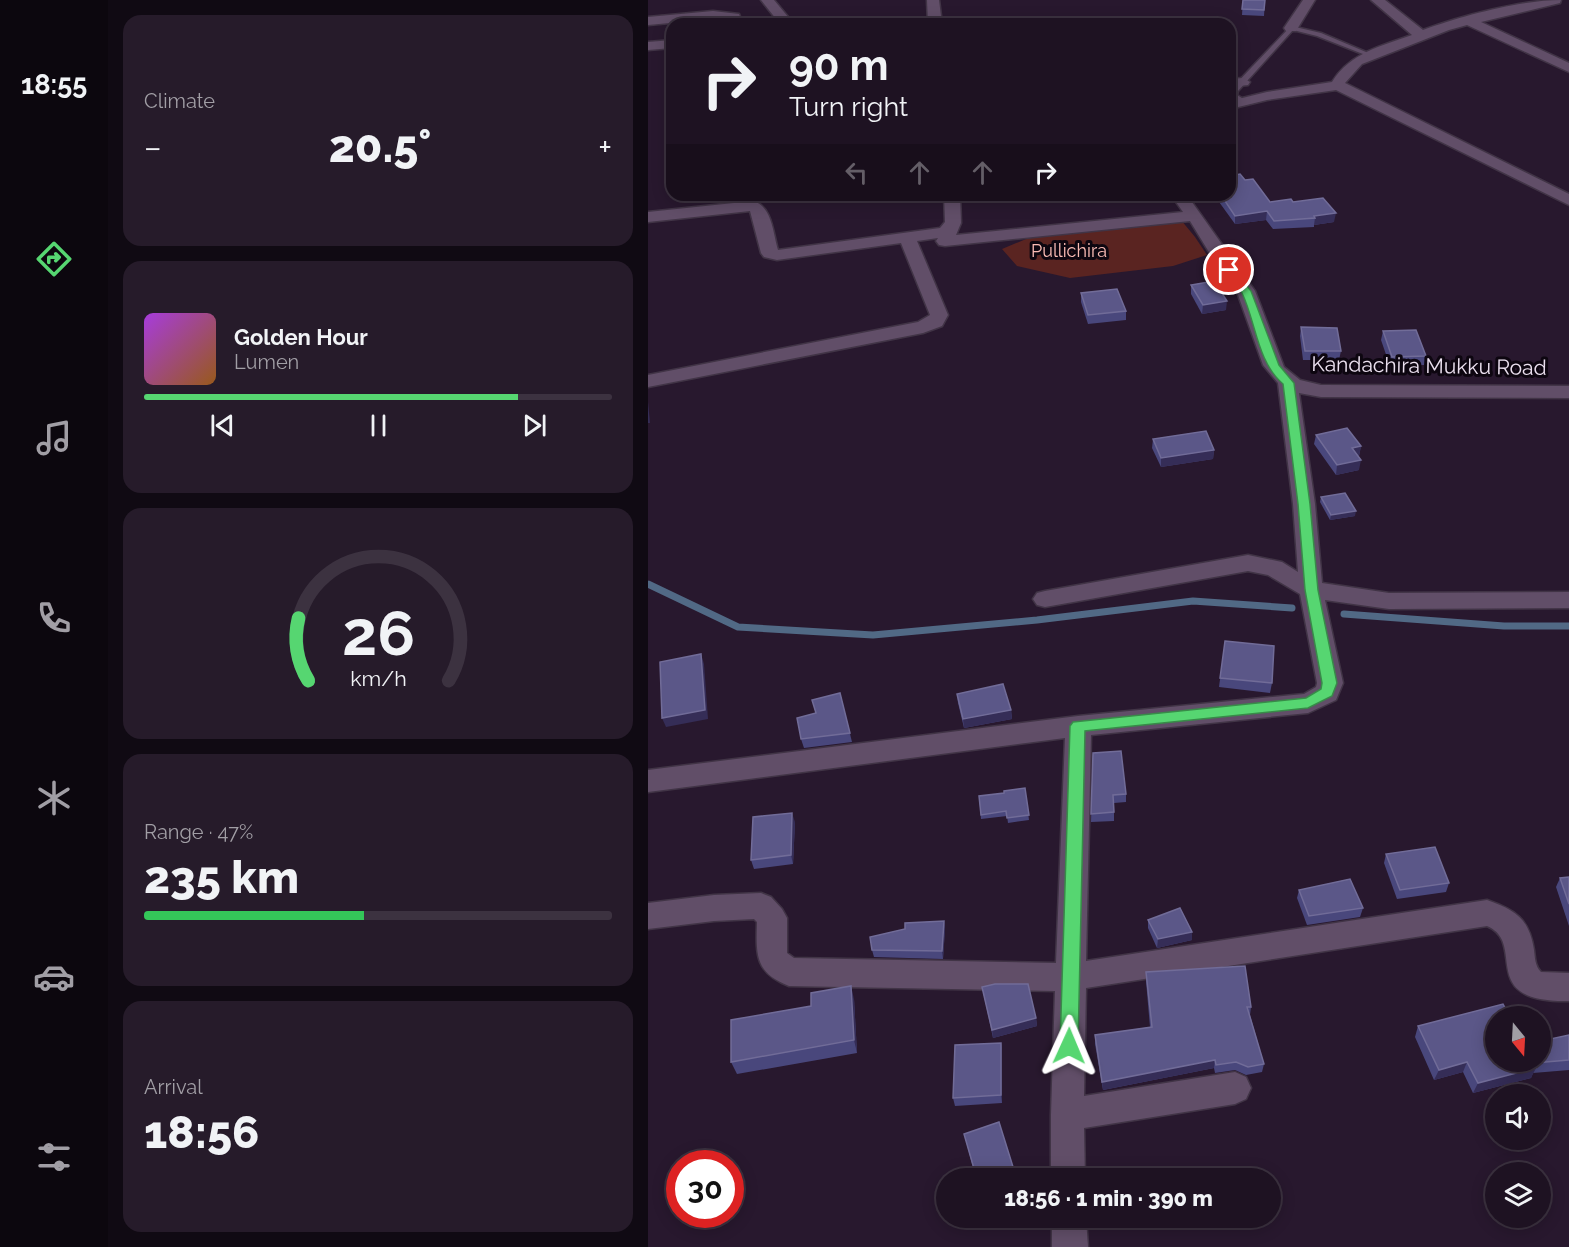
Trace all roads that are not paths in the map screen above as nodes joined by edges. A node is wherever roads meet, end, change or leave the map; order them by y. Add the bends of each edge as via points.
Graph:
1 (767, 0) edge
2 (933, 0) edge
3 (1309, 0) edge
4 (1377, 0) edge
5 (1555, 0) edge
6 (1535, 2) edge
7 (685, 18) edge
8 (734, 18) edge
9 (782, 18) edge
10 (934, 18) edge
11 (666, 20) edge
12 (648, 21) edge
13 (1468, 21) junction
14 (1291, 28) junction
15 (1422, 36) junction
16 (666, 44) edge
17 (648, 46) edge
18 (1370, 55) junction
19 (1569, 68) edge
20 (1236, 83) edge
21 (1337, 85) junction
22 (1236, 104) edge
23 (1569, 200) edge
24 (952, 201) edge
25 (1183, 201) edge
26 (1193, 216) junction
27 (648, 217) edge
28 (951, 228) junction
29 (907, 238) junction
30 (648, 381) edge
31 (1288, 383) junction
32 (1569, 392) edge
33 (1311, 590) junction
34 (1045, 599) dead end
35 (1569, 600) edge
36 (1078, 726) junction
37 (648, 781) edge
38 (648, 916) edge
39 (1070, 977) junction
40 (1569, 987) edge
41 (1236, 1088) dead end
42 (1067, 1115) junction
43 (1068, 1168) edge
44 (1069, 1228) edge
45 (1070, 1247) edge

1 - 9 street
2 - 10 street
3 - 14 street
4 - 15 street
5 - 6 street
6 - 13 street
7 - 8 street
11 - 12 street
13 - 15 street
13 - 19 street
14 - 18 lane via 1319,34
14 - 20 lane
15 - 18 street
16 - 17 street
18 - 21 street via 1358,60
21 - 22 street
21 - 23 street
24 - 28 street
25 - 26 street
26 - 28 street via 945,241
26 - 31 street via 1246,291 1273,365
27 - 29 street via 753,206 758,209 771,253 777,255
28 - 29 street via 935,235
29 - 30 street via 939,315 935,322
31 - 32 street, Kandachira Mukku Road via 1320,391
31 - 33 street
33 - 34 street via 1274,568 1248,563
33 - 35 street via 1389,601
33 - 36 street via 1330,683 1327,693 1308,703
36 - 37 street
36 - 39 street
38 - 39 street via 761,906 772,918 773,960 789,972
39 - 40 street via 1487,913 1505,921 1515,933 1523,976 1537,987
39 - 42 street
41 - 42 street
42 - 43 street
44 - 45 street

